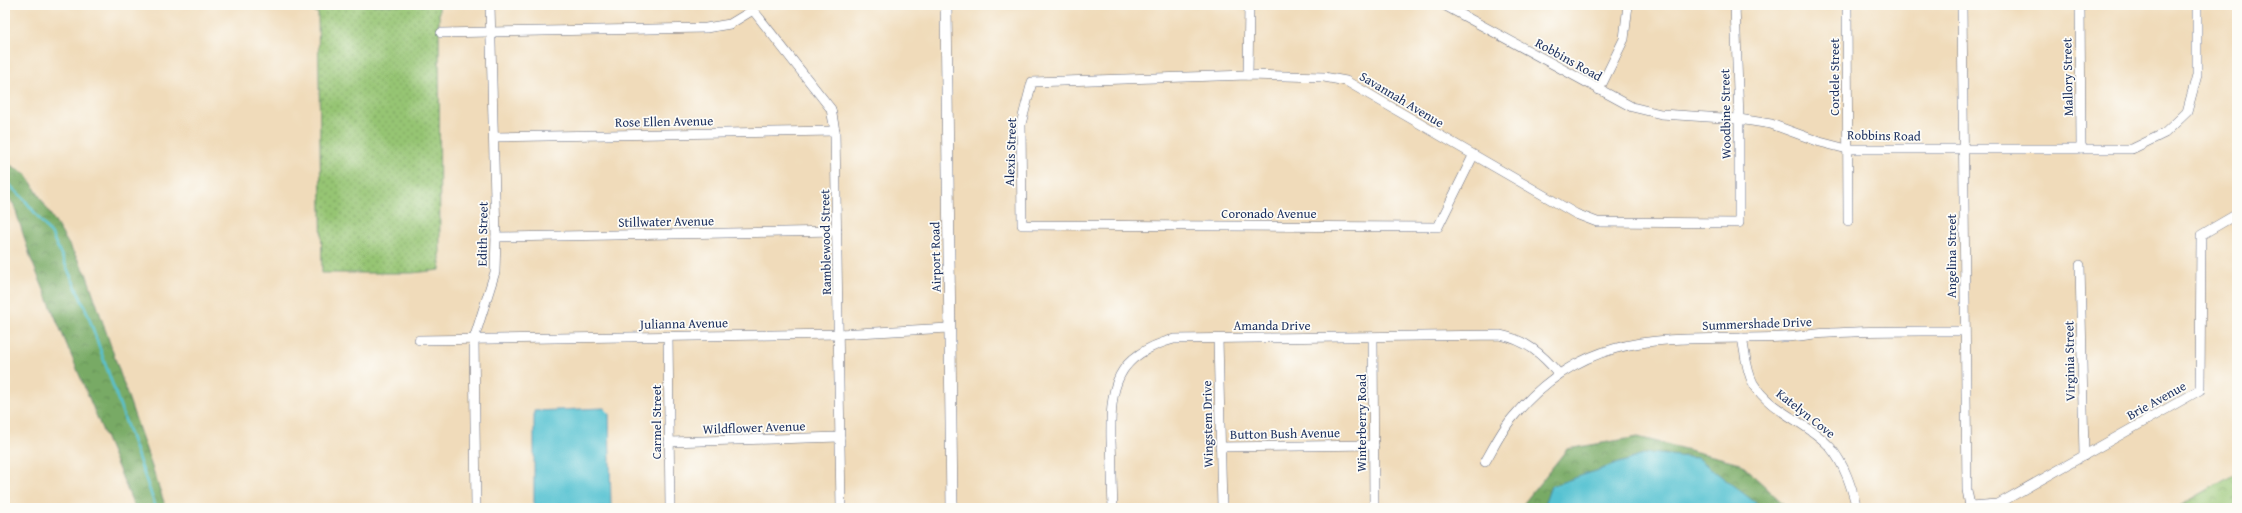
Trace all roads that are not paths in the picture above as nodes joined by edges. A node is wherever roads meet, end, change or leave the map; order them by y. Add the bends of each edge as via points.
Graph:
1 (490, 5) edge
2 (946, 5) edge
3 (1249, 5) edge
4 (1444, 5) edge
5 (1628, 5) edge
6 (1735, 5) edge
7 (1847, 5) edge
8 (1962, 5) edge
9 (2080, 5) edge
10 (2197, 5) edge
11 (751, 7) edge
12 (491, 32) junction
13 (441, 33) dead end
14 (1248, 75) junction
15 (1032, 82) joint
16 (1599, 90) junction
17 (1739, 119) junction
18 (835, 131) junction
19 (494, 137) junction
20 (1848, 149) junction
21 (1963, 149) junction
22 (2081, 150) junction
23 (1472, 156) junction
24 (2237, 214) edge
25 (1848, 221) dead end
26 (1739, 223) joint
27 (1022, 225) joint
28 (837, 231) junction
29 (496, 237) junction
30 (2080, 265) dead end
31 (949, 328) junction
32 (1964, 331) junction
33 (839, 334) junction
34 (668, 336) junction
35 (1373, 338) junction
36 (1742, 338) junction
37 (474, 339) junction
38 (1218, 339) junction
39 (418, 340) dead end
40 (1559, 374) junction
41 (840, 437) junction
42 (669, 442) junction
43 (1374, 445) junction
44 (1220, 447) junction
45 (2084, 456) junction
46 (1485, 462) dead end
47 (1970, 506) joint
48 (476, 508) edge
49 (670, 508) edge
50 (841, 508) edge
51 (952, 508) edge
52 (1113, 508) edge
53 (1222, 508) edge
54 (1374, 508) edge
55 (1857, 508) edge

1 - 12 street, Edith Street
2 - 31 main road, Airport Road
3 - 14 street
4 - 16 street, Robbins Road
5 - 16 street via 1624,39
6 - 17 street, Woodbine Street
7 - 20 street, Cordele Street
8 - 21 street, Angelina Street
9 - 22 street, Mallory Street
10 - 22 street, Robbins Road via 2197,75 2187,112 2165,133 2132,150
11 - 12 street via 730,24 706,28
11 - 18 street, Ramblewood Street via 831,109
12 - 13 street
12 - 19 street, Edith Street
14 - 15 street, Savannah Avenue
14 - 23 street, Savannah Avenue via 1324,77 1346,81
15 - 27 street, Alexis Street via 1021,124
16 - 17 street, Robbins Road via 1632,107 1661,114
17 - 20 street, Robbins Road via 1771,124
17 - 26 street, Woodbine Street
18 - 19 street, Rose Ellen Avenue
18 - 28 street, Ramblewood Street
19 - 29 street, Edith Street
20 - 21 street, Robbins Road
20 - 25 street, Cordele Street
21 - 22 street, Robbins Road
21 - 32 street, Angelina Street
23 - 26 street, Savannah Avenue via 1576,214 1597,222
23 - 27 street, Coronado Avenue via 1438,227
24 - 45 street, Brie Avenue via 2201,235 2200,390
28 - 29 street, Stillwater Avenue
28 - 33 street, Ramblewood Street
29 - 37 street, Edith Street via 495,272
30 - 45 street, Virginia Street
31 - 33 street, Julianna Avenue
31 - 51 main road, Airport Road
32 - 36 street, Summershade Drive via 1831,332
32 - 47 street, Angelina Street via 1967,490
33 - 34 street, Julianna Avenue
33 - 41 street, Ramblewood Street
34 - 37 street, Julianna Avenue
34 - 42 street, Carmel Street
35 - 38 street, Amanda Drive
35 - 40 street, Amanda Drive via 1500,335 1525,342 1542,355
35 - 43 street, Winterberry Road
36 - 40 street, Summershade Drive via 1658,339 1629,344 1610,348
36 - 55 street, Katelyn Cove via 1752,382 1774,408 1812,432 1830,447 1846,470
37 - 39 street, Julianna Avenue
37 - 48 street, Edith Street
38 - 44 street, Wingstem Drive
38 - 52 street, Amanda Drive via 1174,339 1154,344 1137,354 1125,368 1115,385 1110,406
40 - 46 street, Summershade Drive via 1534,394 1513,416
41 - 42 street, Wildflower Avenue
41 - 50 street, Ramblewood Street
42 - 49 street, Carmel Street
43 - 44 street, Button Bush Avenue
43 - 54 street, Winterberry Road
44 - 53 street, Wingstem Drive
45 - 47 street, Brie Avenue via 1998,504

